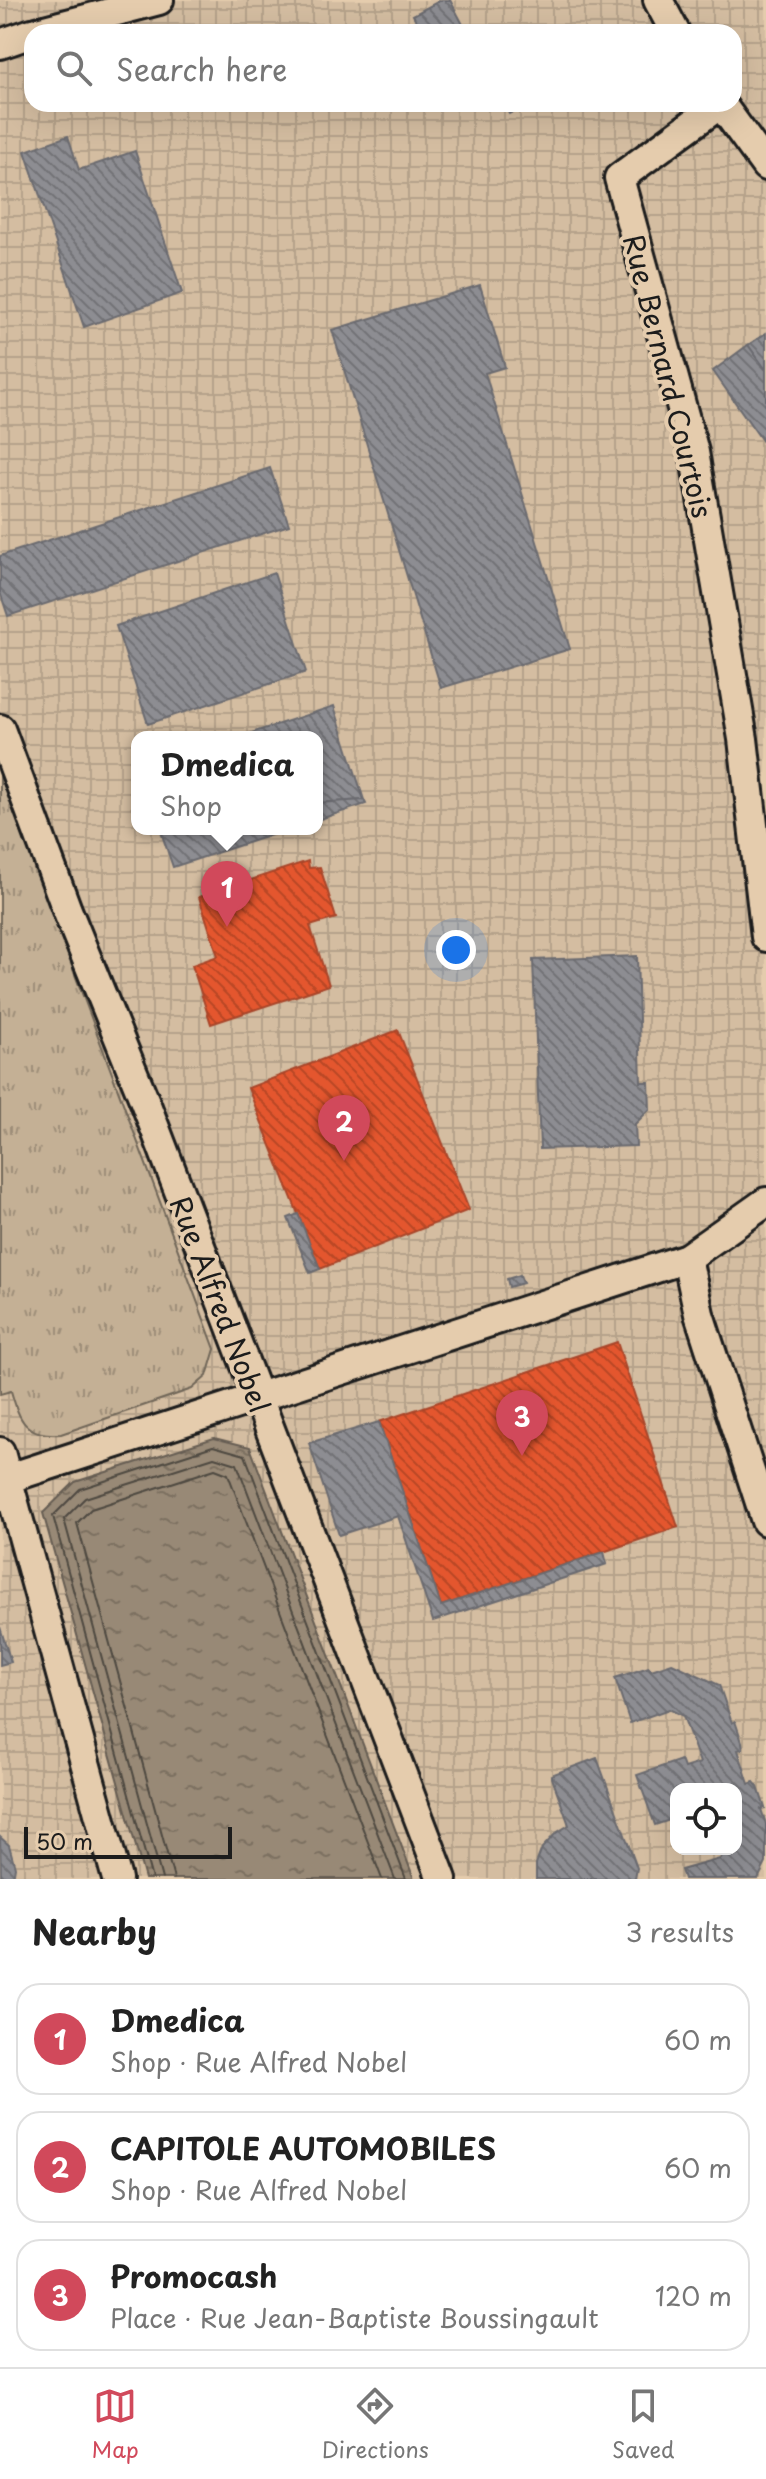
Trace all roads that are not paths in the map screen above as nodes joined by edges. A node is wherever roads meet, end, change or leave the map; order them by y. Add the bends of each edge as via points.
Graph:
1 (159, 0) edge
2 (658, 0) edge
3 (68, 24) edge
4 (671, 24) edge
5 (24, 36) edge
6 (0, 44) edge
7 (709, 112) edge
8 (726, 112) edge
9 (766, 166) edge
10 (0, 729) edge
11 (766, 937) edge
12 (766, 1202) edge
13 (687, 1258) junction
14 (256, 1397) junction
15 (2, 1470) edge
16 (766, 1521) edge
17 (117, 1879) edge
18 (442, 1879) edge

1 - 3 street
2 - 4 street
5 - 6 street
7 - 11 street, Rue Bernard Courtois via 619,178 694,452 743,739
8 - 9 street
10 - 14 street, Rue Alfred Nobel
12 - 13 street
13 - 14 street
13 - 16 street via 699,1314
14 - 15 street
14 - 18 street, Rue Alfred Nobel
15 - 17 street

